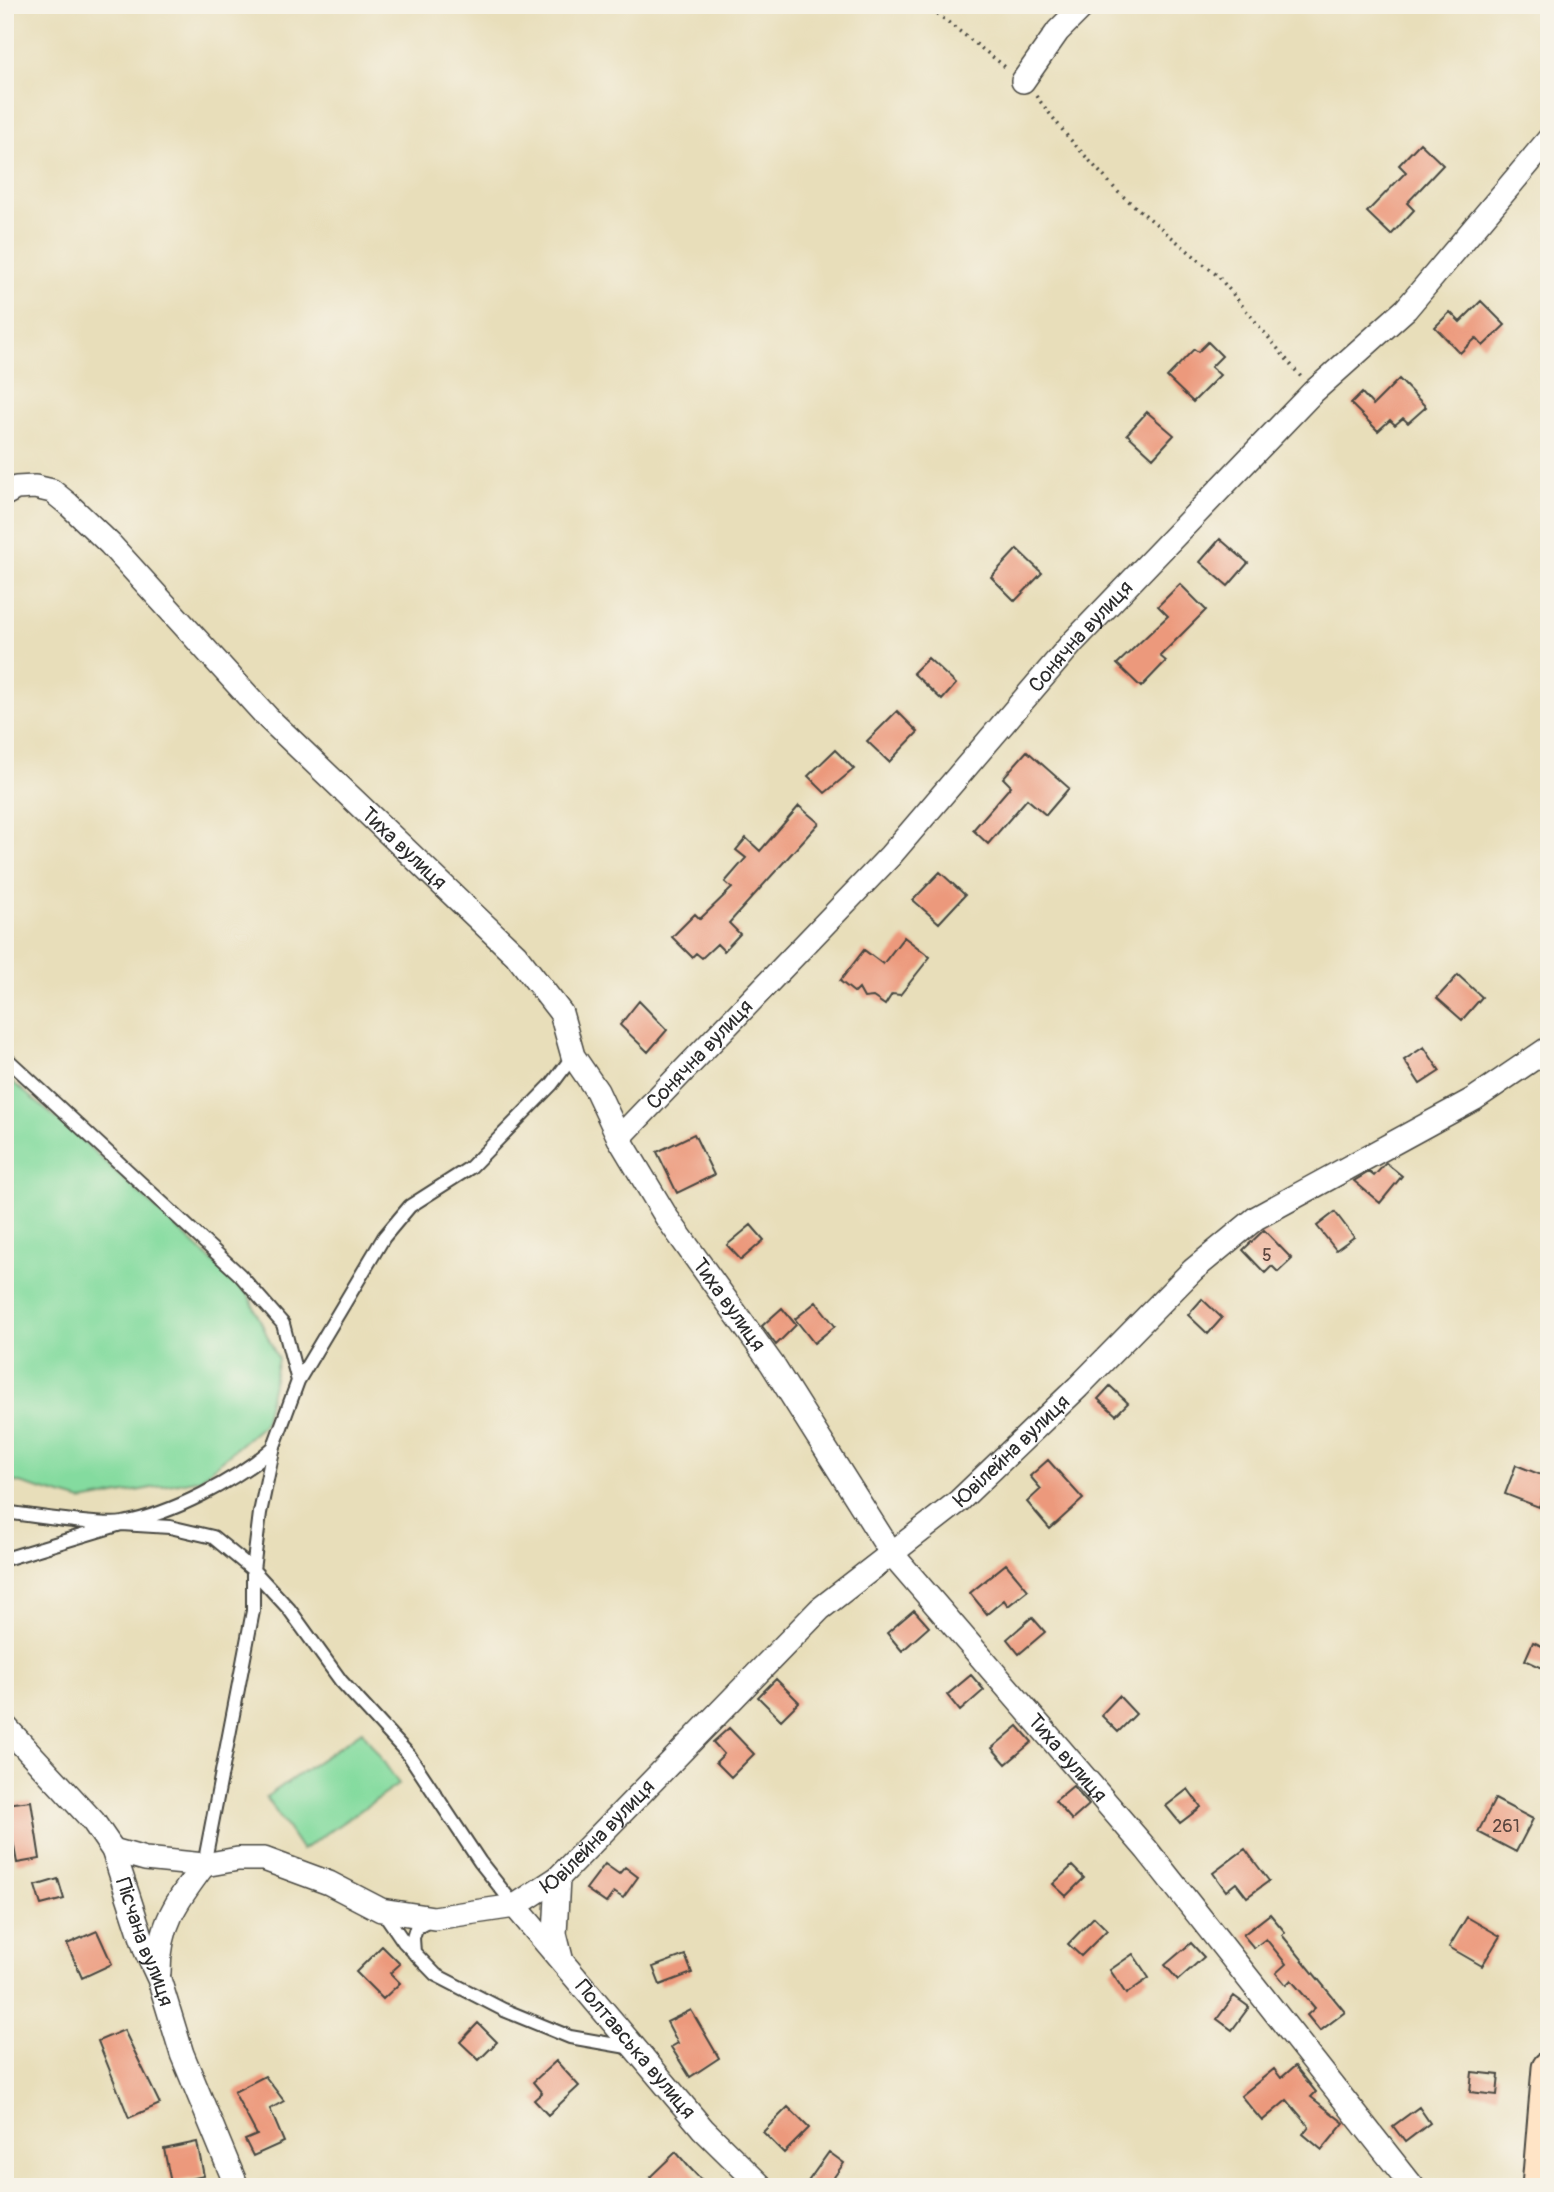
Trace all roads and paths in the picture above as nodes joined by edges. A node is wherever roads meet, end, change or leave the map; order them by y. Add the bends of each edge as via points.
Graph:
1 (926, 5) edge
2 (1084, 5) edge
3 (1023, 81) junction
4 (1549, 139) edge
5 (1313, 392) junction
6 (5, 494) edge
7 (1549, 1048) edge
8 (573, 1056) junction
9 (5, 1057) edge
10 (619, 1138) junction
11 (298, 1381) junction
12 (274, 1446) junction
13 (5, 1512) edge
14 (121, 1524) junction
15 (22, 1554) junction
16 (892, 1554) junction
17 (5, 1559) edge
18 (5, 1567) edge
19 (253, 1570) junction
20 (5, 1726) edge
21 (113, 1850) junction
22 (204, 1865) junction
23 (558, 1878) junction
24 (515, 1906) junction
25 (381, 1910) junction
26 (434, 1918) junction
27 (414, 1952) junction
28 (561, 1961) junction
29 (159, 1979) junction
30 (635, 2048) junction
31 (1549, 2068) edge
32 (237, 2187) edge
33 (762, 2187) edge
34 (1413, 2187) edge
35 (1539, 2187) edge

1 - 3 path
2 - 3 street via 1058,31
3 - 5 path via 1118,192 1218,276
4 - 5 street, Сонячна вулиця via 1406,309
5 - 10 street, Сонячна вулиця via 1073,642 890,856
6 - 8 street, Тиха вулиця via 16,488 52,491 110,544 268,718 516,955 561,1013
7 - 16 street, Ювілейна вулиця via 1474,1099 1256,1218 1193,1270 958,1501
8 - 10 street, Тиха вулиця via 597,1091
8 - 11 lane via 471,1167 410,1206 384,1237
9 - 11 lane via 240,1275 284,1324
10 - 16 street, Тиха вулиця via 667,1218 772,1364
11 - 12 lane
12 - 14 lane via 249,1469 188,1500
12 - 19 lane
13 - 14 lane
14 - 15 lane
14 - 19 lane via 170,1527 213,1537
15 - 17 lane
15 - 18 lane
16 - 23 street, Ювілейна вулиця via 820,1609
16 - 34 street, Тиха вулиця via 1147,1850
19 - 22 lane via 253,1611
19 - 24 lane via 289,1609 341,1681 409,1755
20 - 21 street, Пісчана вулиця via 93,1821
21 - 22 street via 145,1859
21 - 29 street, Пісчана вулиця
22 - 25 street via 264,1859 329,1883
22 - 29 street via 165,1924
23 - 24 street, Ювілейна вулиця
23 - 28 street via 555,1934
24 - 26 street
24 - 28 street, Полтавська вулиця
25 - 26 street
25 - 27 lane
26 - 27 lane via 416,1928
27 - 30 lane via 436,1975 504,2010 570,2037
28 - 30 street, Полтавська вулиця
29 - 32 street, Пісчана вулиця via 182,2054
30 - 33 street, Полтавська вулиця via 703,2129
31 - 35 main road

